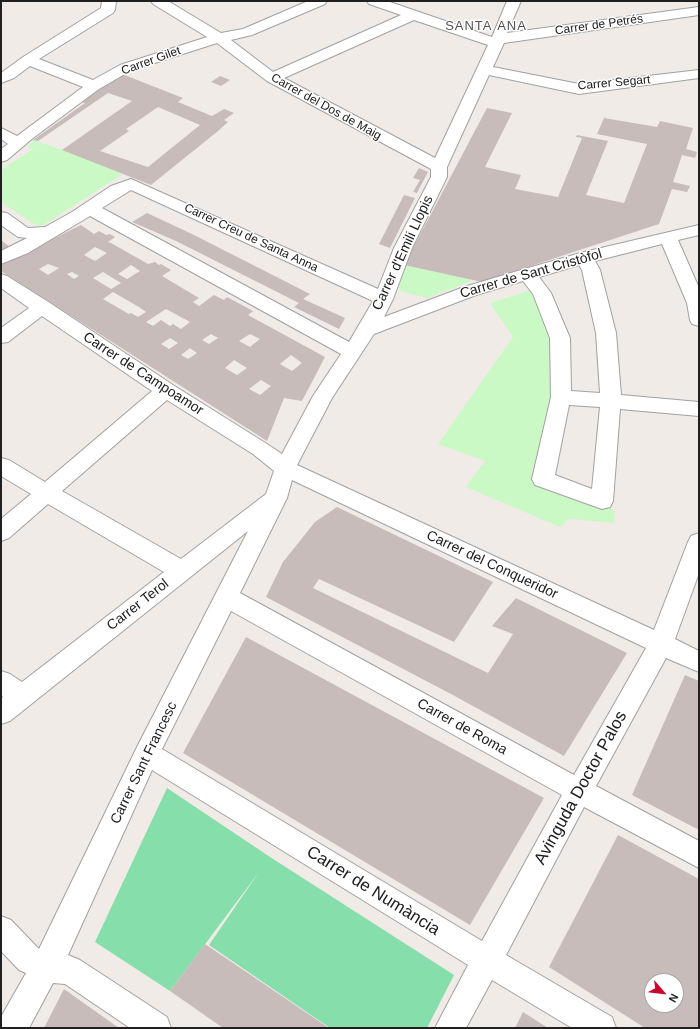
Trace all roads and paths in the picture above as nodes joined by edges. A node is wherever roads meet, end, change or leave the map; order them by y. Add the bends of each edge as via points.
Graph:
1 (109, 1) edge
2 (158, 1) edge
3 (320, 1) edge
4 (374, 1) edge
5 (514, 1) edge
6 (699, 11) edge
7 (413, 15) junction
8 (219, 38) junction
9 (497, 41) junction
10 (28, 60) junction
11 (483, 69) junction
12 (699, 74) edge
13 (272, 78) junction
14 (1, 79) edge
15 (94, 86) junction
16 (1, 133) edge
17 (19, 143) junction
18 (1, 157) edge
19 (438, 167) junction
20 (89, 208) junction
21 (1, 217) edge
22 (699, 230) edge
23 (49, 232) junction
24 (668, 237) junction
25 (1, 258) edge
26 (584, 258) junction
27 (527, 274) junction
28 (1, 280) edge
29 (384, 299) junction
30 (43, 307) junction
31 (699, 320) edge
32 (367, 330) junction
33 (1, 337) edge
34 (352, 352) junction
35 (166, 390) junction
36 (561, 397) junction
37 (611, 402) junction
38 (699, 409) edge
39 (1, 466) edge
40 (285, 468) junction
41 (47, 492) junction
42 (276, 498) junction
43 (1, 532) edge
44 (699, 542) edge
45 (182, 571) junction
46 (226, 597) junction
47 (661, 644) junction
48 (699, 662) edge
49 (1, 682) edge
50 (22, 696) junction
51 (1, 712) edge
52 (147, 753) junction
53 (579, 791) junction
54 (699, 855) edge
55 (1, 930) edge
56 (487, 961) junction
57 (46, 967) junction
58 (12, 1028) edge
59 (156, 1028) edge
60 (450, 1028) edge
61 (601, 1028) edge

1 - 10 street via 108,10
2 - 8 street, Carrer del Dos de Maig
3 - 8 street, Carrer Gilet via 247,32
4 - 7 street
5 - 9 street, Carrer d'Emili Llopis
6 - 9 street, Carrer de Petrés
7 - 9 street
7 - 13 street
8 - 13 street, Carrer del Dos de Maig
8 - 15 street, Carrer Gilet via 125,68
9 - 11 street, Carrer d'Emili Llopis
10 - 14 street
10 - 15 street
11 - 12 street, Carrer Segart via 579,89
11 - 19 street, Carrer d'Emili Llopis
13 - 19 street, Carrer del Dos de Maig
15 - 17 street, Carrer Gilet via 27,134
16 - 17 street
17 - 18 street, Carrer Gilet
19 - 29 street, Carrer d'Emili Llopis via 439,177 403,248
20 - 23 street
20 - 29 street, Carrer Creu de Santa Anna via 116,190 131,184
20 - 34 street
21 - 23 street via 24,233
22 - 24 street, Carrer de Sant Cristòfol
23 - 25 street
24 - 26 street, Carrer de Sant Cristòfol
24 - 31 street via 696,303
26 - 27 street, Carrer de Sant Cristòfol
26 - 37 street via 590,270 606,333
27 - 32 street, Carrer de Sant Cristòfol via 470,291
27 - 36 street via 542,293 560,338
28 - 30 street, Carrer de Campoamor
29 - 32 street, Carrer d'Emili Llopis
30 - 33 street
30 - 35 street, Carrer de Campoamor
32 - 34 street, Carrer d'Emili Llopis
34 - 40 street, Carrer d'Emili Llopis via 323,396
35 - 40 street, Carrer de Campoamor via 260,449
35 - 41 street
36 - 37 street
36 - 37 street via 543,479 602,501
37 - 38 street
39 - 41 street
40 - 42 street, Carrer d'Emili Llopis
40 - 47 street, Carrer del Conqueridor
41 - 43 street
41 - 45 street
42 - 45 street, Carrer Terol
42 - 46 street, Carrer Sant Francesc
44 - 47 street, Avinguda Doctor Palos
45 - 50 street, Carrer Terol
46 - 52 street, Carrer Sant Francesc
46 - 53 street, Carrer de Roma
47 - 48 street, Carrer del Conqueridor
47 - 53 street, Avinguda Doctor Palos
49 - 50 street
50 - 51 street, Carrer Terol
52 - 56 street, Carrer de Numància
52 - 57 street, Carrer Sant Francesc
53 - 54 street, Carrer de Roma
53 - 56 street, Avinguda Doctor Palos
55 - 57 street via 30,960
56 - 60 street, Avinguda Doctor Palos
56 - 61 street, Carrer de Numància
57 - 58 street, Carrer Sant Francesc
57 - 59 street via 70,970

